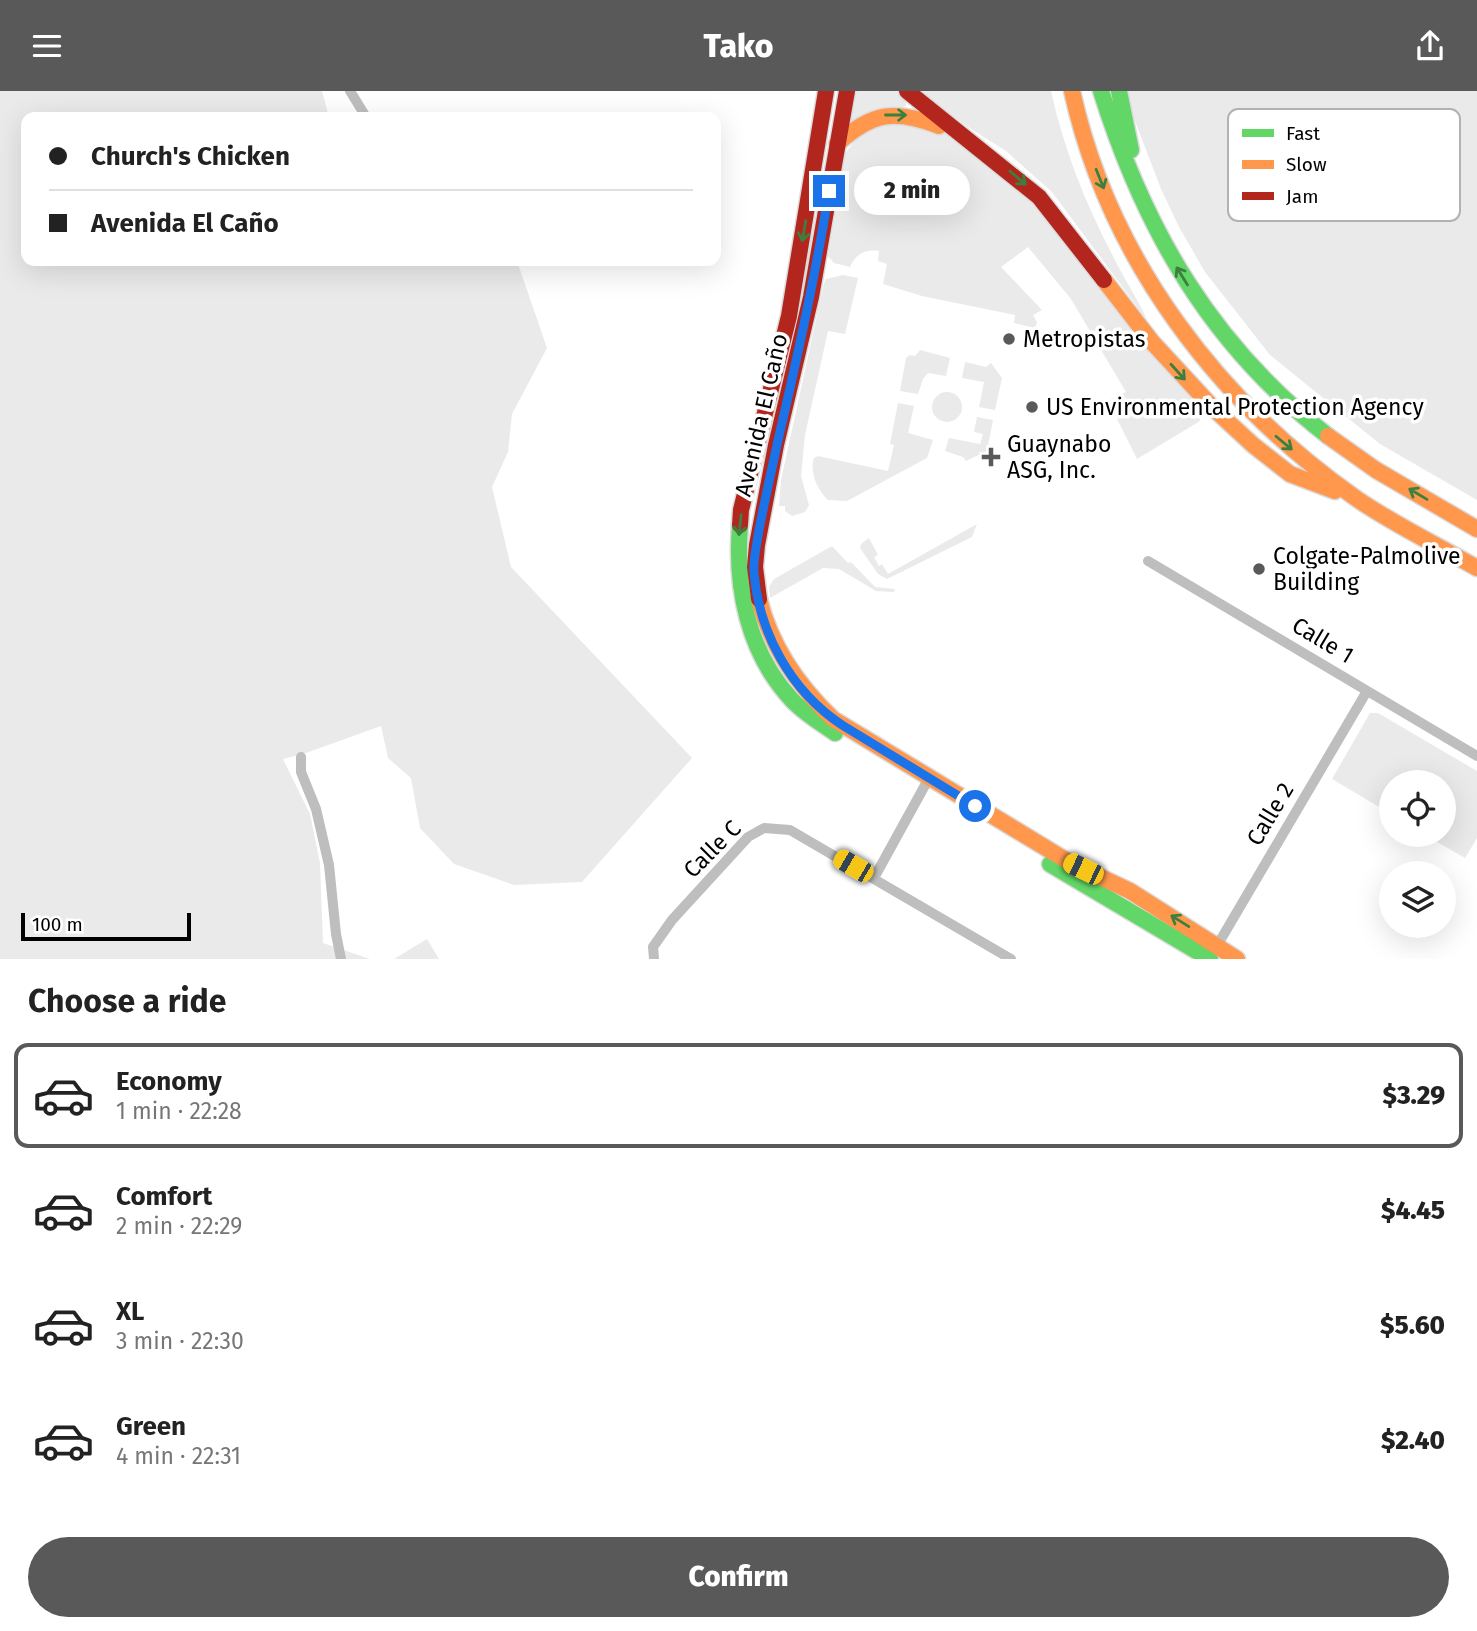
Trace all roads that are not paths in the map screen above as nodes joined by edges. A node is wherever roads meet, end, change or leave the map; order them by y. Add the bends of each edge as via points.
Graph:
1 (349, 91) edge
2 (827, 91) edge
3 (847, 91) edge
4 (907, 91) edge
5 (1072, 91) edge
6 (1101, 91) edge
7 (1119, 91) edge
8 (363, 112) edge
9 (964, 137) junction
10 (837, 144) junction
11 (1137, 187) junction
12 (1359, 500) junction
13 (1477, 529) edge
14 (1148, 561) dead end
15 (1477, 568) edge
16 (1367, 691) junction
17 (1477, 756) edge
18 (302, 757) dead end
19 (926, 784) junction
20 (873, 877) junction
21 (1212, 954) edge
22 (341, 959) edge
23 (654, 959) edge
24 (1012, 959) edge
25 (1237, 959) edge

1 - 8 street
2 -> 19 main road, Avenida El Caño via 789,316 738,524 740,585 757,647 793,701 820,723
3 - 10 main road, Avenida El Caño
4 - 9 main road
5 -> 12 main road via 1083,136 1120,230 1192,349 1264,426
6 - 11 main road via 1118,149
7 - 11 main road
10 -> 9 main road via 858,126 888,114 920,117
9 -> 12 main road via 1039,197 1159,350 1253,445 1290,474
10 - 19 main road, Avenida El Caño via 806,322 764,501 755,556 757,593 774,648 804,690 833,719
13 -> 11 main road via 1354,455 1286,400 1246,360 1205,311 1167,253
12 - 15 main road
14 - 16 street, Calle 1
16 - 17 street, Calle 1
16 - 21 street, Calle 2
18 - 22 street via 301,772 316,809 329,865
19 - 20 street
19 - 21 main road, Avenida El Caño
20 - 23 street, Calle C via 790,830 764,828 748,838 672,920 653,947
20 - 24 street, Calle C
21 - 25 main road, Avenida El Caño

